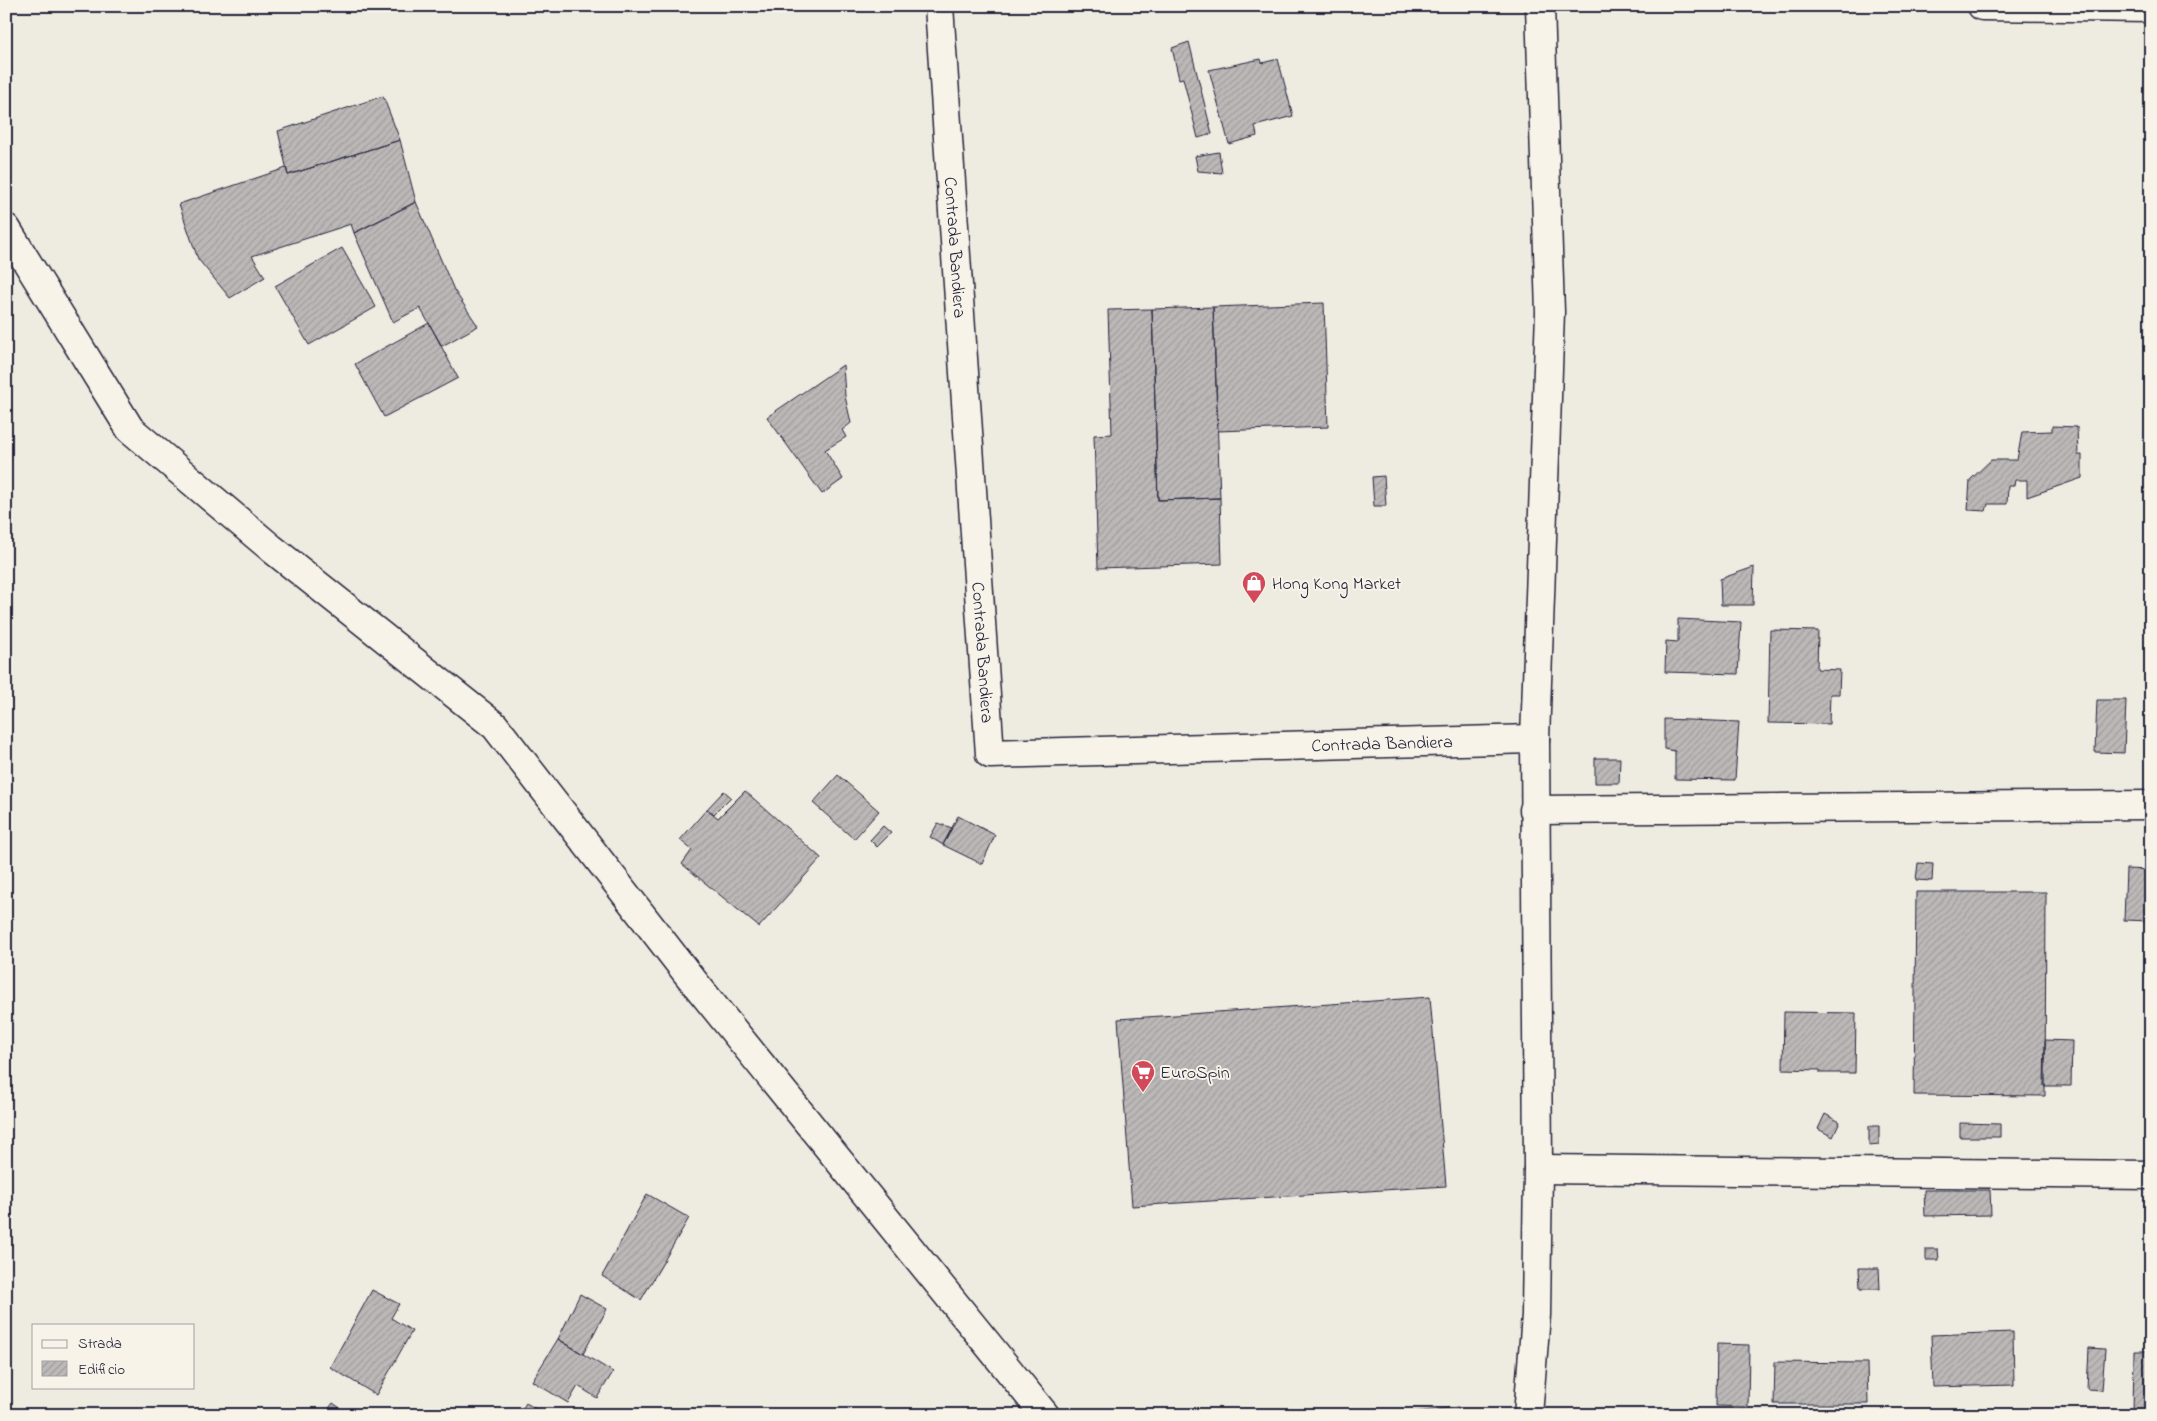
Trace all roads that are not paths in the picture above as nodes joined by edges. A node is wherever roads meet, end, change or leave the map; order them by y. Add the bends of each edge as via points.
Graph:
1 (939, 6) edge
2 (1540, 6) edge
3 (1982, 6) edge
4 (2151, 8) edge
5 (6, 228) edge
6 (1535, 739) junction
7 (2151, 805) edge
8 (1534, 810) junction
9 (1538, 1169) junction
10 (2151, 1175) edge
11 (1045, 1415) edge
12 (1528, 1415) edge

1 - 6 street, Contrada Bandiera via 990,754
2 - 6 street via 1550,312
3 - 4 street
5 - 11 street via 130,429 271,548 495,726 686,972
6 - 8 street
7 - 8 street
8 - 9 street
9 - 10 street
9 - 12 street via 1536,1315

